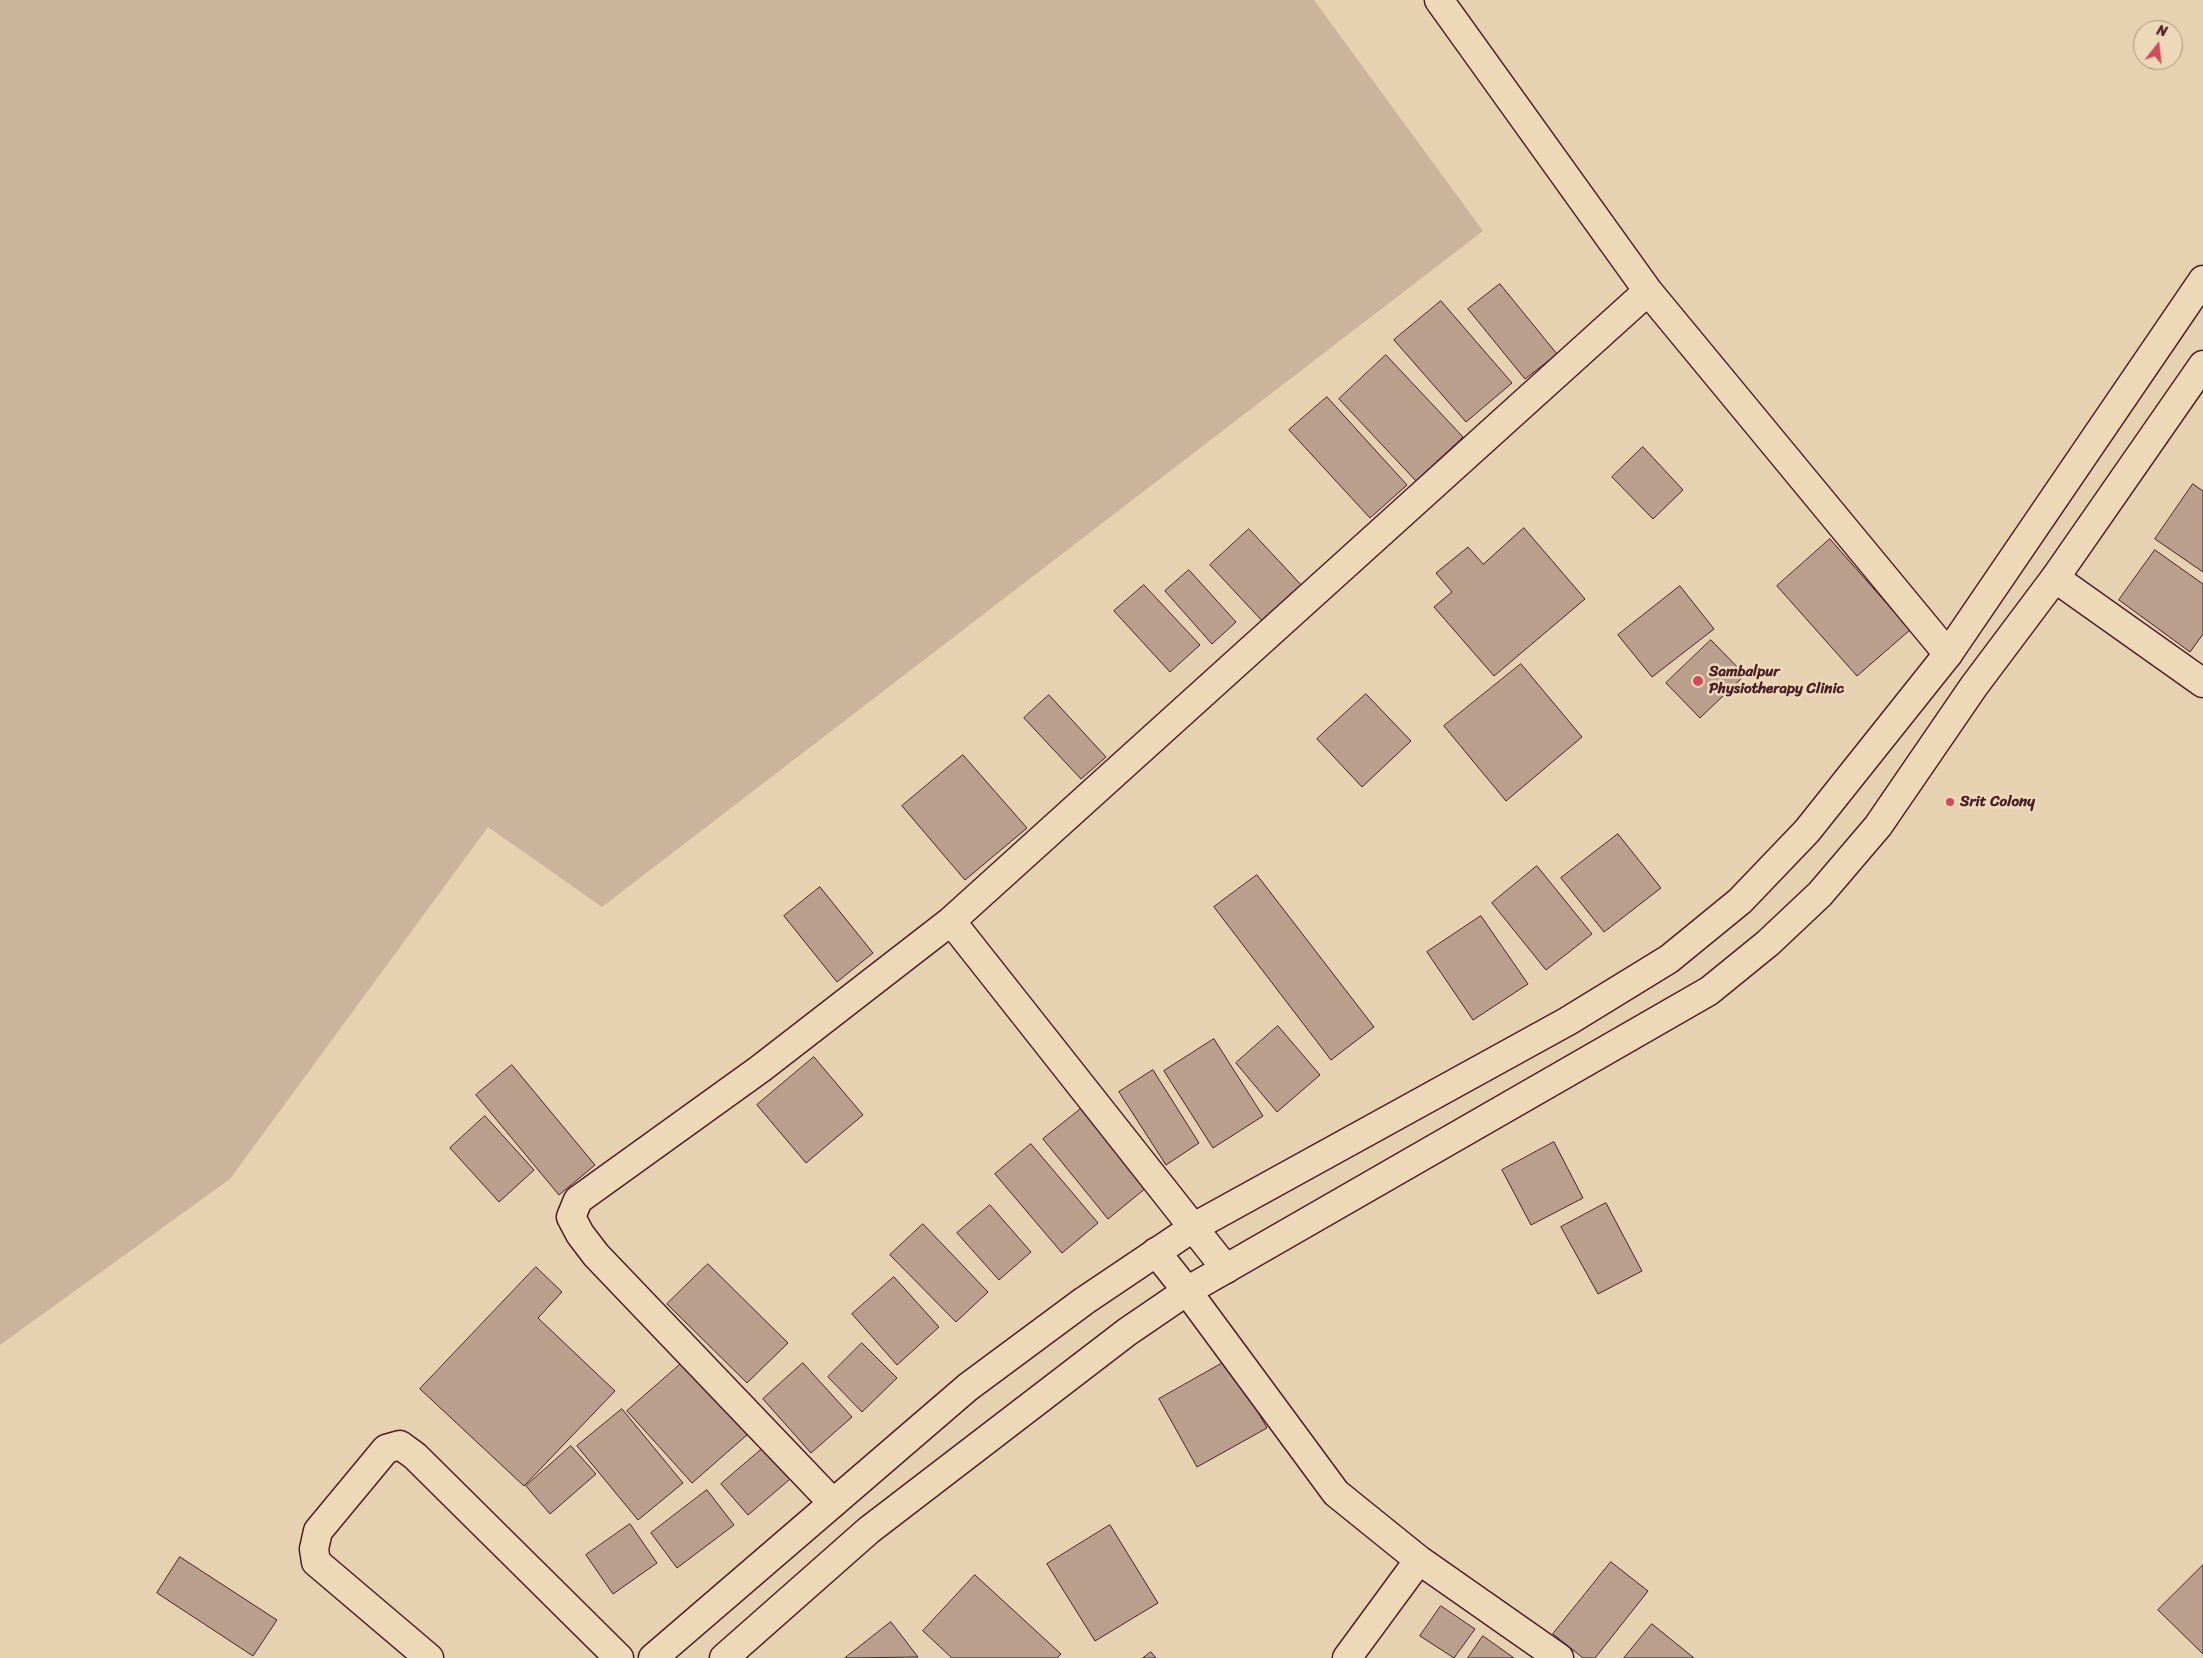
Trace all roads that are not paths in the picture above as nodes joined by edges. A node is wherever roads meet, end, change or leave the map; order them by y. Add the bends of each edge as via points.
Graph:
1 (1439, 0) edge
2 (2203, 280) edge
3 (1648, 292) junction
4 (2203, 365) edge
5 (2055, 578) junction
6 (1948, 654) junction
7 (2203, 683) edge
8 (951, 921) junction
9 (1194, 1227) junction
10 (1156, 1252) junction
11 (1226, 1269) junction
12 (1187, 1291) junction
13 (832, 1503) junction
14 (1420, 1560) junction
15 (429, 1658) edge
16 (619, 1658) edge
17 (653, 1658) edge
18 (724, 1658) edge
19 (1347, 1658) edge
20 (1560, 1658) edge

1 - 3 street
2 - 6 street
3 - 6 street
3 - 8 street
4 - 5 street
5 - 7 street
5 - 11 street via 1974,686 1878,826 1820,894 1768,943 1709,992
6 - 9 street via 1808,831 1740,901 1669,959 1568,1021
8 - 9 street
8 - 13 street via 760,1069 578,1200 571,1217 596,1255
9 - 10 street
9 - 11 street
10 - 12 street
10 - 13 street via 968,1387
11 - 12 street
12 - 14 street via 1336,1493
12 - 18 street via 1120,1338 868,1530
13 - 17 street
14 - 19 street
14 - 20 street
15 - 16 street via 316,1562 314,1550 318,1531 386,1449 400,1445 415,1456

